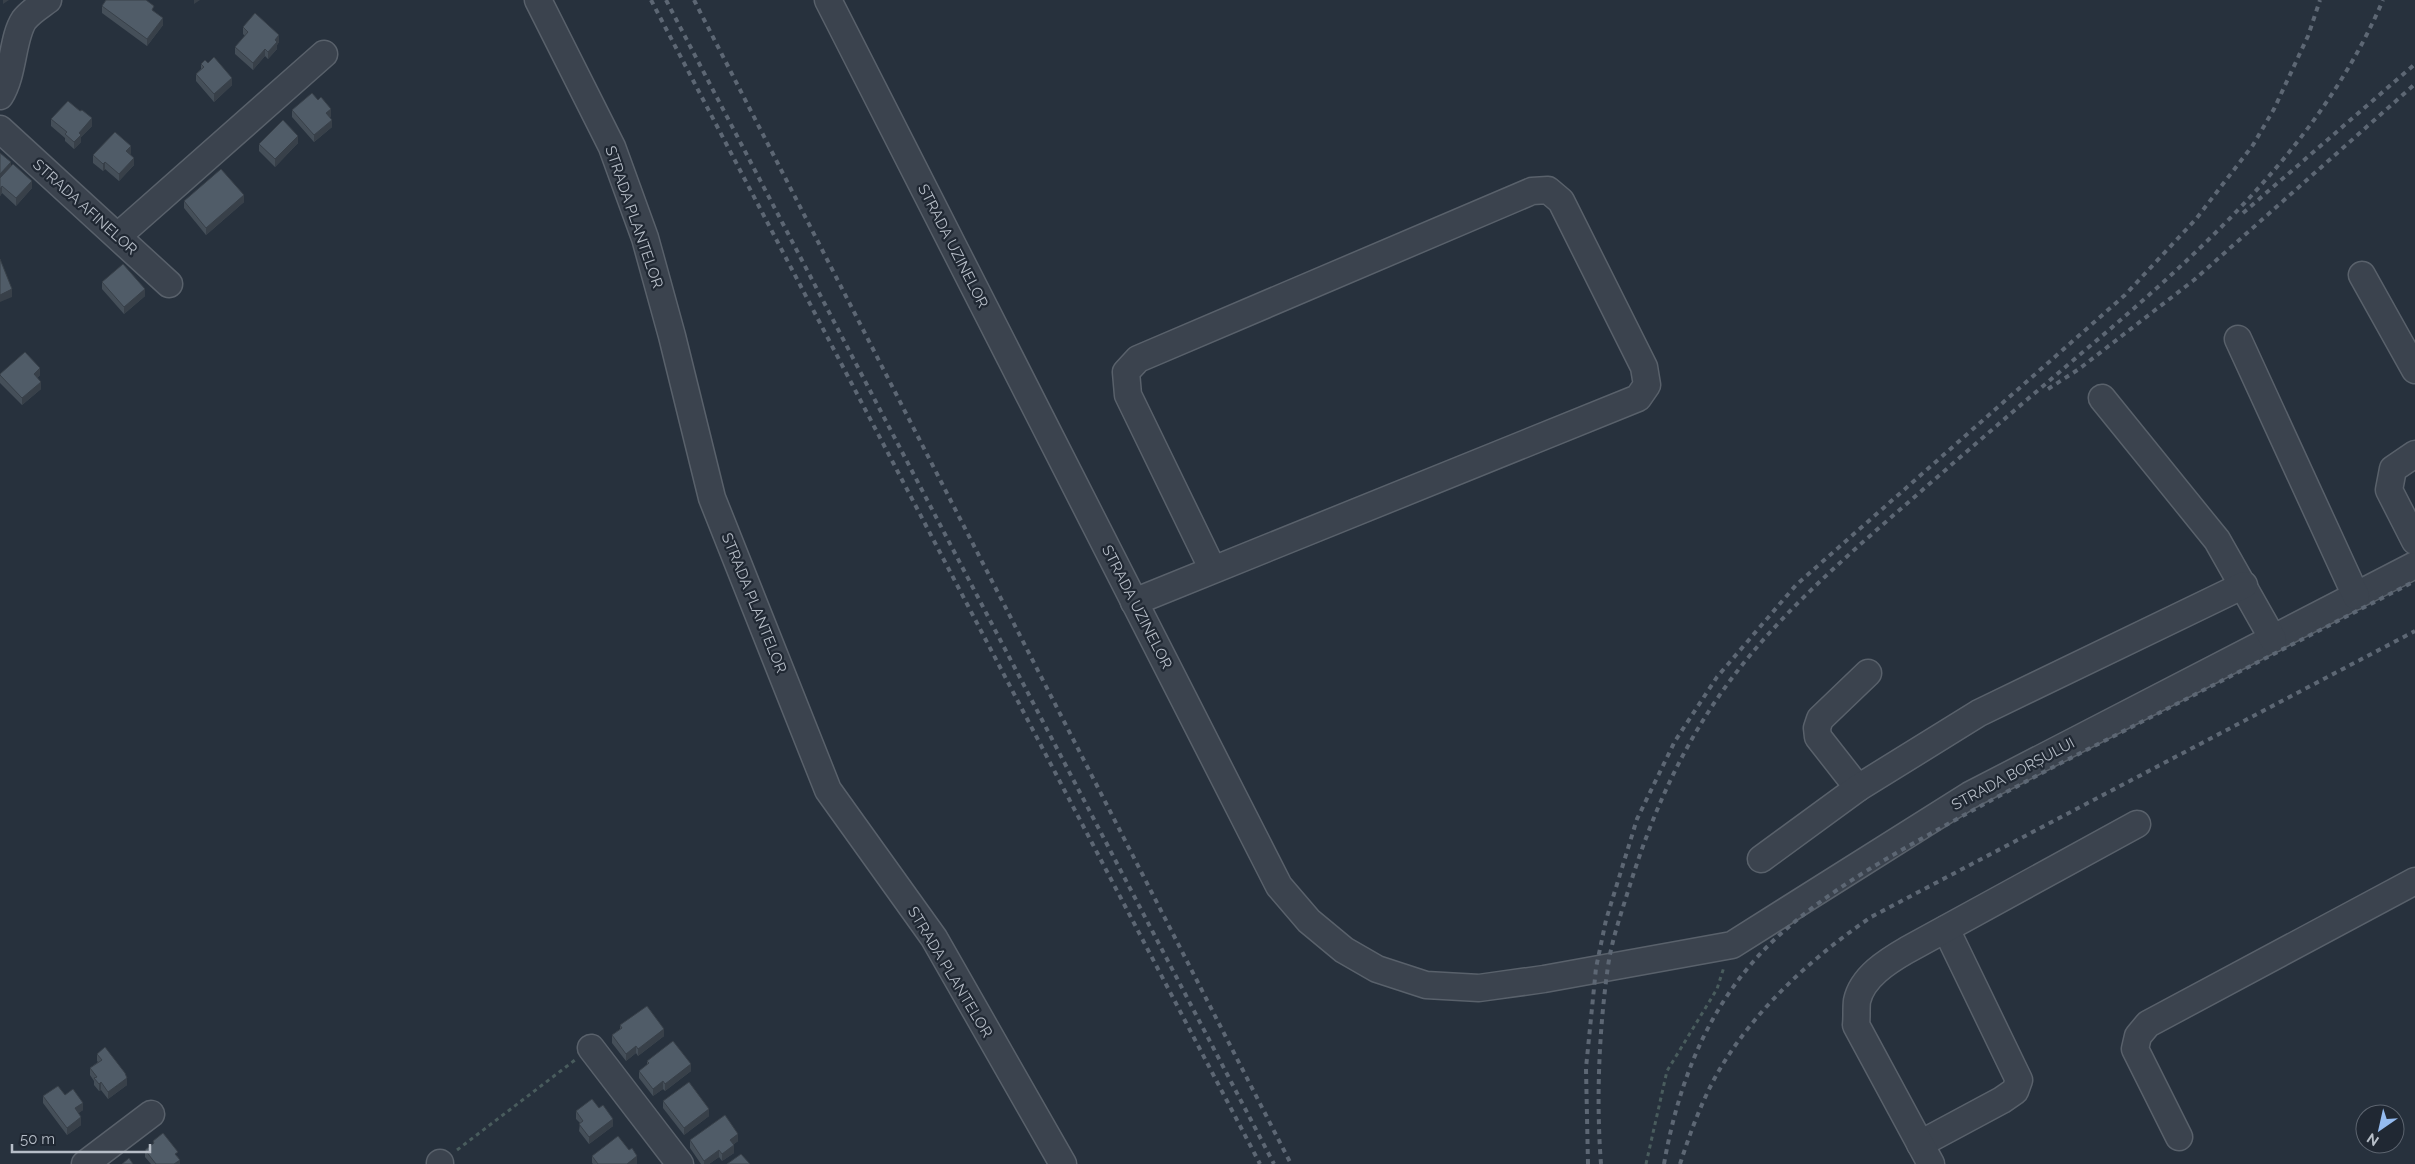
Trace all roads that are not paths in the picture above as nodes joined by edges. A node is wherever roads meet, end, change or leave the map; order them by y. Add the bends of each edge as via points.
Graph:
1 (48, 0) edge
2 (538, 0) edge
3 (828, 0) edge
4 (324, 54) dead end
5 (0, 96) edge
6 (0, 130) edge
7 (118, 236) junction
8 (2362, 275) dead end
9 (169, 284) dead end
10 (2238, 339) dead end
11 (2415, 370) edge
12 (2102, 398) dead end
13 (2415, 454) edge
14 (2415, 542) edge
15 (2415, 565) edge
16 (1213, 570) junction
17 (2244, 585) junction
18 (2356, 596) junction
19 (1134, 602) junction
20 (2273, 639) junction
21 (1868, 673) dead end
22 (1858, 788) junction
23 (2137, 824) dead end
24 (1761, 859) dead end
25 (2415, 881) edge
26 (1946, 928) junction
27 (1610, 966) joint
28 (591, 1048) road end
29 (152, 1114) dead end
30 (2179, 1137) dead end
31 (1925, 1154) edge
32 (84, 1164) edge
33 (680, 1164) edge
34 (1063, 1164) edge

1 - 5 street via 23,22 13,64
2 - 34 street, STRADA PLANTELOR via 612,147 644,238 672,336 712,498 828,790 934,938
3 - 19 street, STRADA UZINELOR
4 - 7 street
6 - 7 street, STRADA AFINELOR
7 - 9 street, STRADA AFINELOR
8 - 11 street
10 - 18 street
12 - 17 street via 2217,540
13 - 14 street via 2393,469 2389,490
15 - 18 street, STRADA BORȘULUI
16 - 16 street via 1638,398 1647,385 1644,367 1561,201 1548,190 1532,191 1138,359 1126,372 1128,395
16 - 19 street
17 - 20 street
17 - 22 street via 1979,713
18 - 20 street, STRADA BORȘULUI
19 - 27 street, STRADA UZINELOR via 1279,886 1309,921 1344,950 1377,970 1426,985 1479,988
20 - 27 street, STRADA BORȘULUI via 1970,795 1732,945
21 - 22 street via 1820,719 1817,728 1818,737
22 - 24 street
23 - 26 street
25 - 30 street via 2148,1024 2138,1036 2134,1049
26 - 31 street via 1884,964 1867,982 1858,1000 1856,1025
26 - 31 street via 2019,1080 2015,1091
28 - 33 street
29 - 32 street

